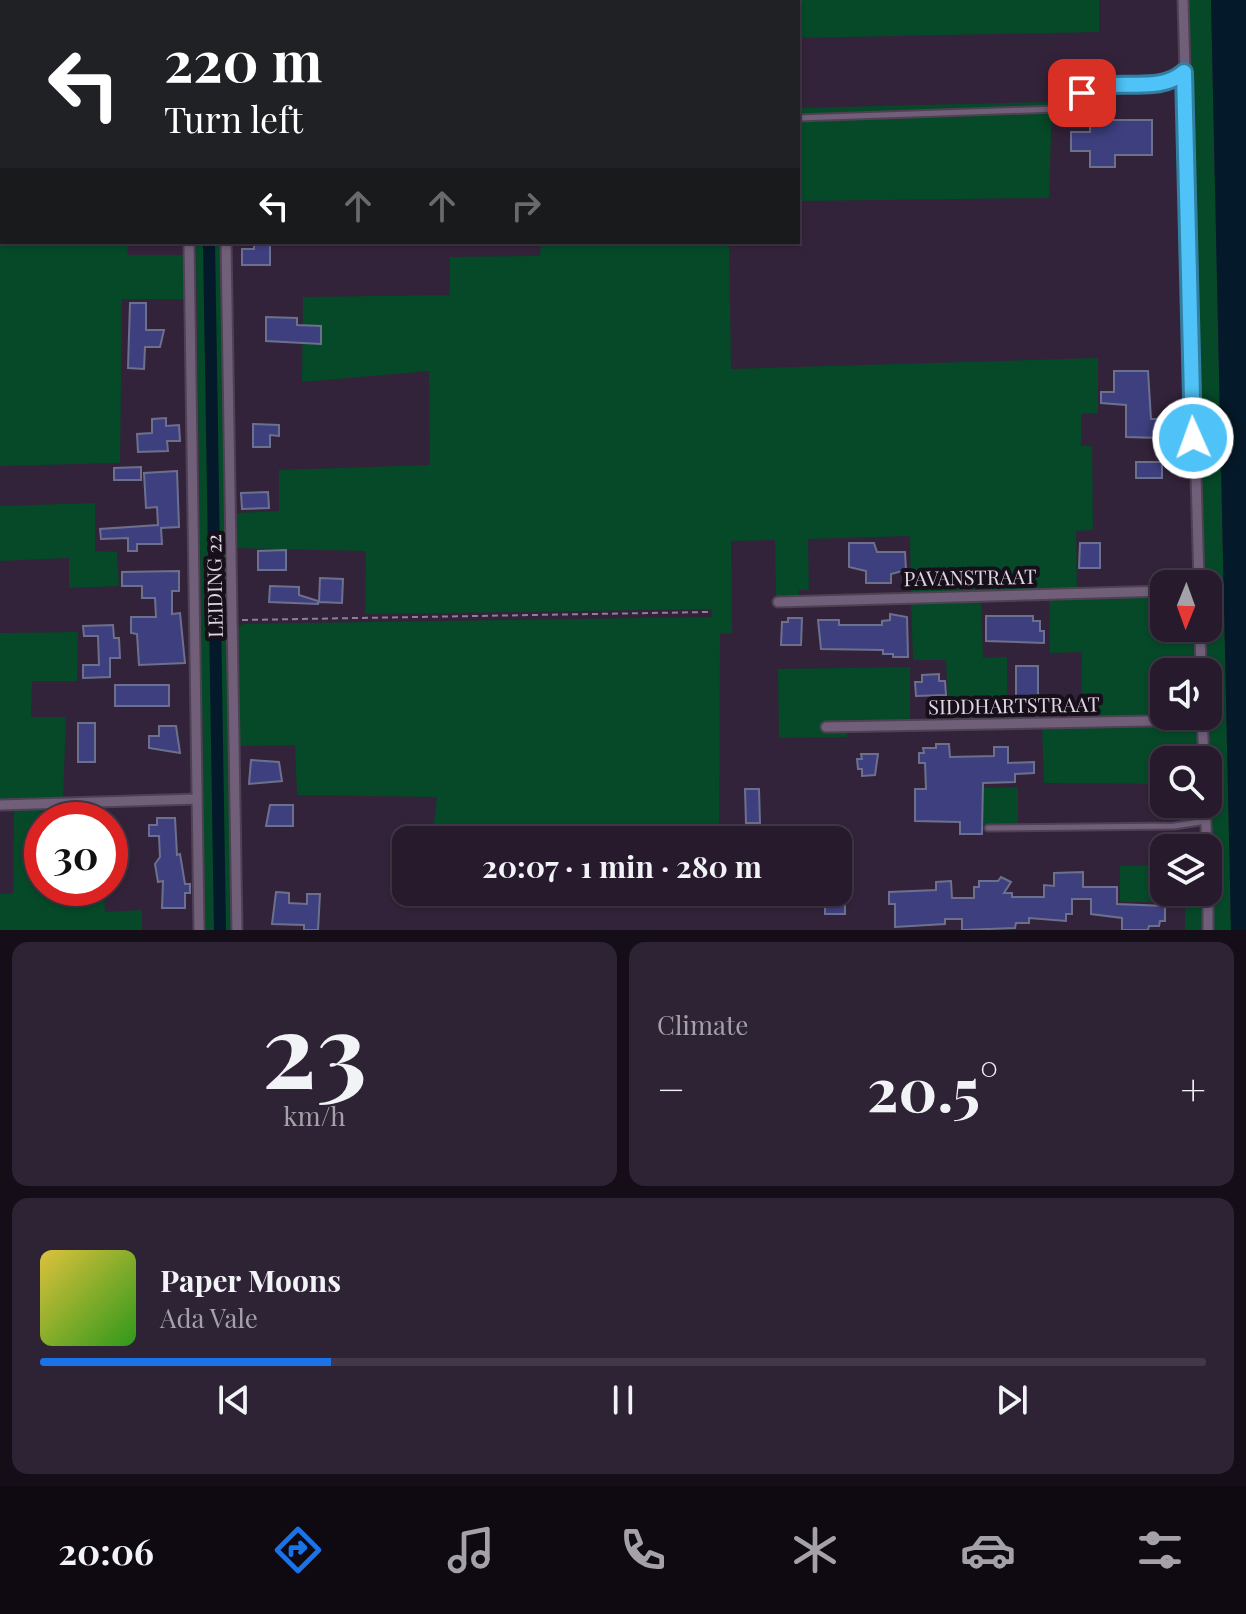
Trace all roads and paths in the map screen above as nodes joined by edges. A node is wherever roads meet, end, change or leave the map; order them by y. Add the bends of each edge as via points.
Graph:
1 (1183, 0) edge
2 (1184, 72) junction
3 (800, 118) edge
4 (189, 244) edge
5 (226, 244) edge
6 (1199, 570) edge
7 (1150, 591) edge
8 (778, 602) dead end
9 (709, 612) dead end
10 (233, 620) junction
11 (1150, 719) edge
12 (826, 727) dead end
13 (197, 799) junction
14 (0, 805) edge
15 (1206, 818) edge
16 (1206, 821) junction
17 (988, 828) dead end
18 (1206, 834) edge
19 (1208, 906) edge
20 (199, 930) edge
21 (237, 930) edge
22 (1208, 930) edge

1 - 2 street
2 - 3 lane via 1164,84 1091,88 1056,109
2 - 6 street
4 - 13 street, LEIDING 22
5 - 10 street, LEIDING 22
7 - 8 street, PAVANSTRAAT
9 - 10 path
10 - 21 street, LEIDING 22
11 - 12 street, SIDDHARTSTRAAT
13 - 14 street
13 - 20 street, LEIDING 22
15 - 16 street
16 - 17 lane
16 - 18 street
19 - 22 street

